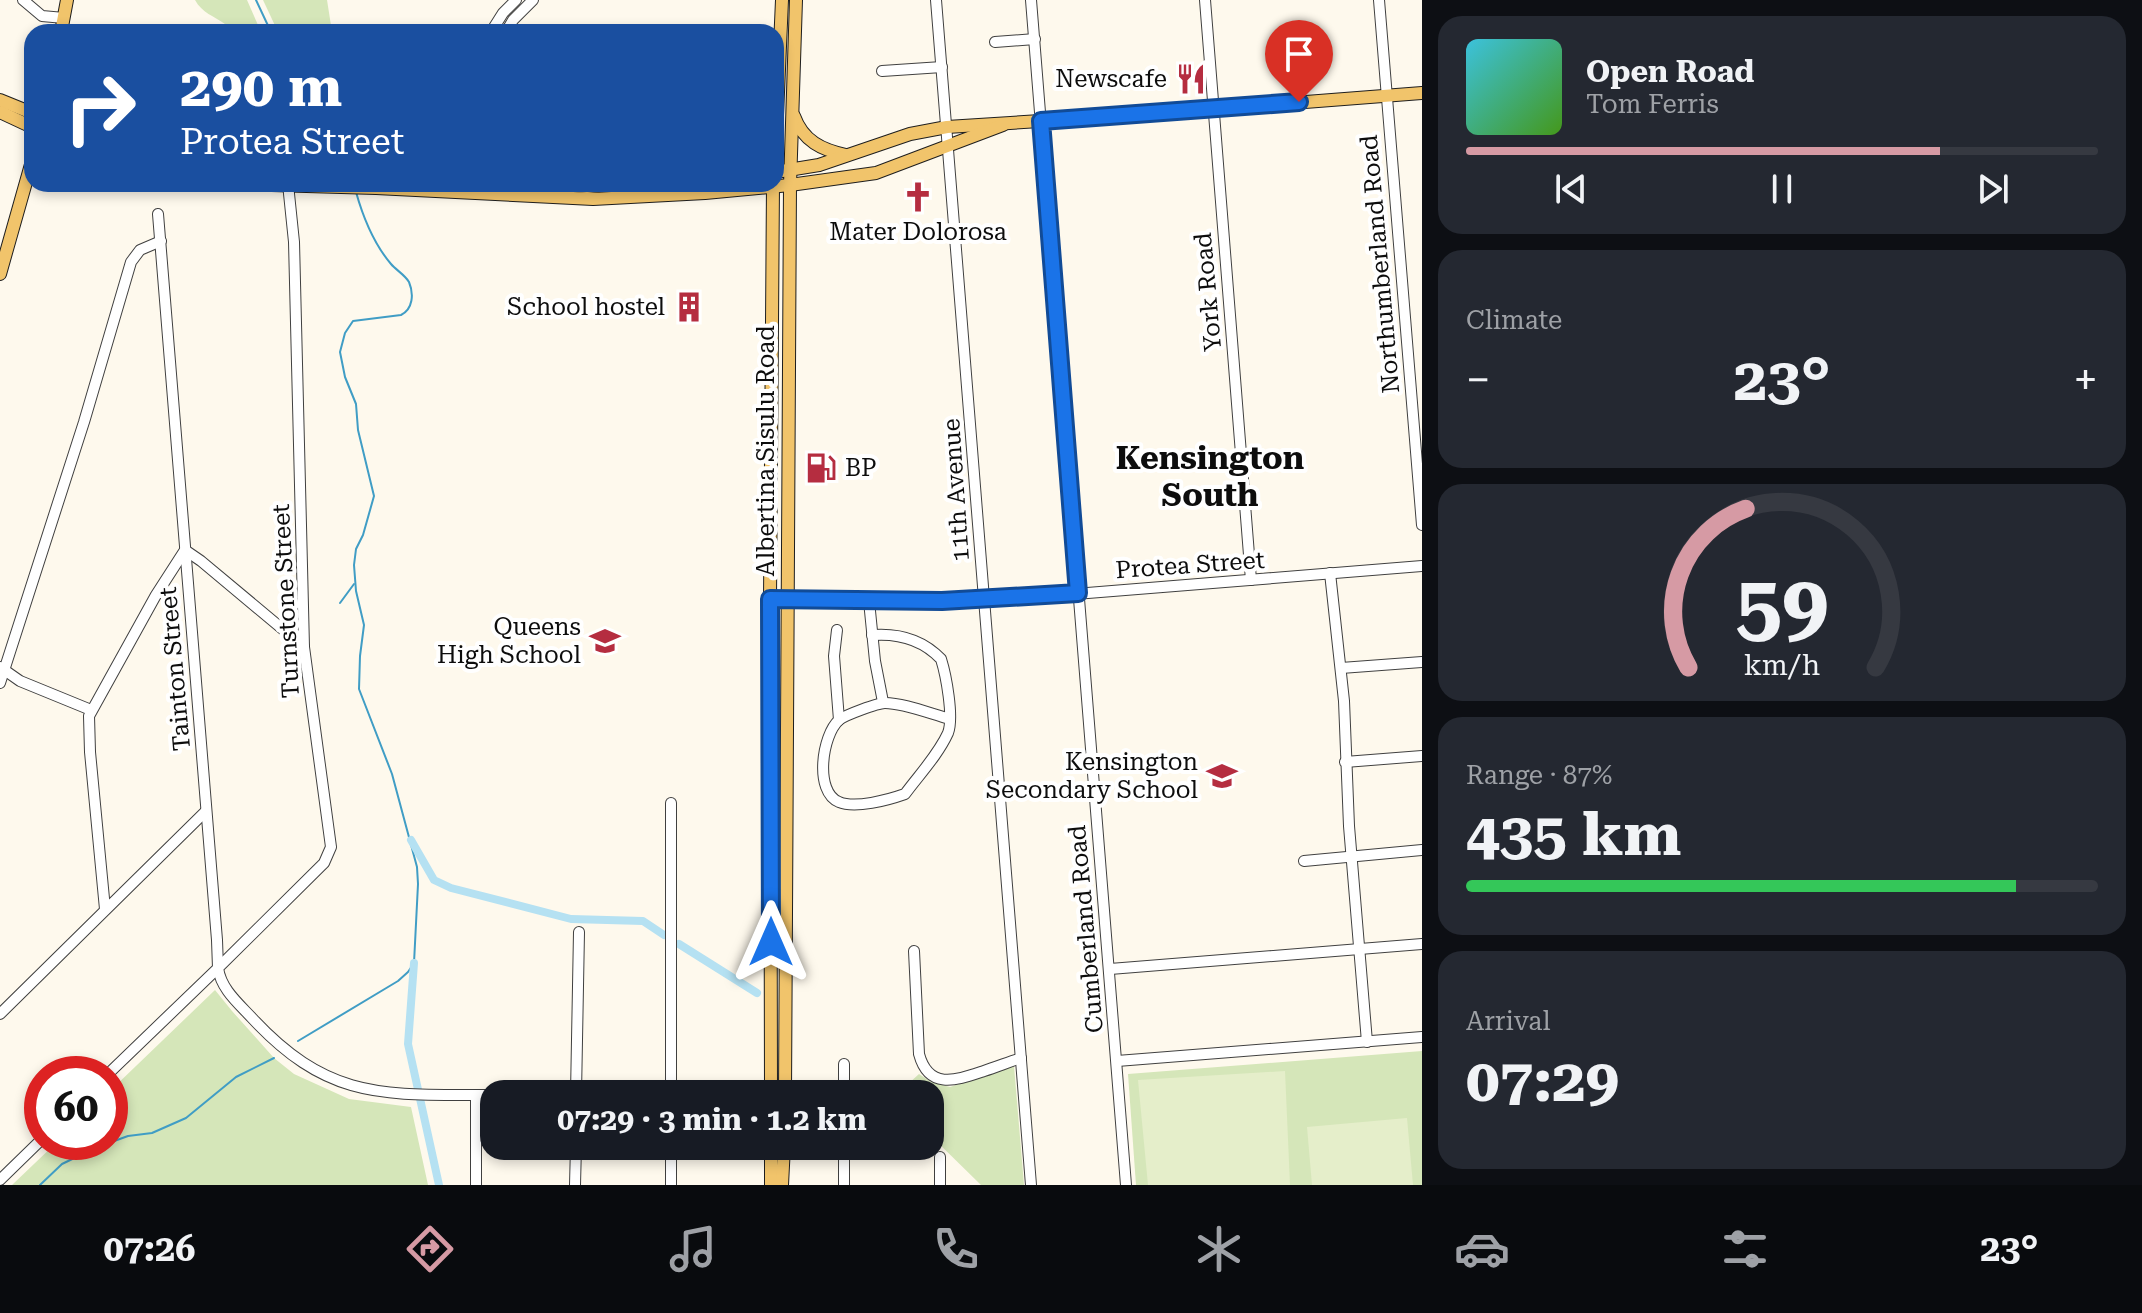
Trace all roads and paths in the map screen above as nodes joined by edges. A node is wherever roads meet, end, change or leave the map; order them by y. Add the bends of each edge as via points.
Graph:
1 (23, 0) edge
2 (67, 0) edge
3 (516, 0) edge
4 (533, 0) edge
5 (782, 0) edge
6 (796, 0) edge
7 (936, 0) edge
8 (1031, 0) edge
9 (1205, 0) edge
10 (1379, 0) edge
11 (64, 18) junction
12 (63, 24) edge
13 (496, 24) edge
14 (511, 24) edge
15 (781, 24) edge
16 (1035, 39) junction
17 (995, 42) dead end
18 (942, 67) junction
19 (882, 71) dead end
20 (1422, 93) edge
21 (1386, 95) junction
22 (0, 100) edge
23 (791, 109) junction
24 (1213, 109) junction
25 (24, 110) edge
26 (0, 112) edge
27 (1041, 121) junction
28 (24, 123) edge
29 (1003, 125) junction
30 (947, 127) junction
31 (949, 144) junction
32 (847, 155) junction
33 (790, 170) junction
34 (784, 171) edge
35 (784, 185) edge
36 (790, 185) junction
37 (24, 189) edge
38 (289, 192) edge
39 (541, 192) edge
40 (691, 192) edge
41 (773, 192) edge
42 (158, 214) dead end
43 (161, 241) junction
44 (0, 274) edge
45 (1422, 525) edge
46 (185, 550) junction
47 (1422, 566) edge
48 (1330, 573) junction
49 (1251, 580) junction
50 (1078, 593) junction
51 (770, 599) junction
52 (984, 599) junction
53 (787, 600) junction
54 (869, 601) junction
55 (837, 630) dead end
56 (872, 635) junction
57 (304, 647) junction
58 (1422, 662) edge
59 (2, 668) edge
60 (1341, 668) junction
61 (0, 683) edge
62 (883, 702) junction
63 (91, 710) junction
64 (950, 719) junction
65 (839, 720) junction
66 (1422, 756) edge
67 (1345, 762) junction
68 (671, 803) dead end
69 (206, 811) junction
70 (1422, 850) edge
71 (1352, 856) junction
72 (1304, 861) dead end
73 (105, 909) junction
74 (579, 932) dead end
75 (1422, 944) edge
76 (1360, 949) junction
77 (914, 951) dead end
78 (218, 968) junction
79 (1110, 969) junction
80 (0, 1014) edge
81 (1422, 1037) edge
82 (1367, 1042) junction
83 (127, 1056) edge
84 (1021, 1058) junction
85 (1117, 1061) junction
86 (844, 1064) dead end
87 (576, 1080) edge
88 (671, 1080) edge
89 (771, 1080) edge
90 (785, 1080) edge
91 (844, 1080) edge
92 (476, 1095) junction
93 (480, 1095) edge
94 (24, 1157) edge
95 (576, 1160) edge
96 (671, 1160) edge
97 (771, 1160) edge
98 (783, 1160) edge
99 (844, 1160) edge
100 (940, 1160) edge
101 (0, 1180) edge
102 (476, 1185) edge
103 (575, 1185) edge
104 (671, 1185) edge
105 (771, 1185) edge
106 (782, 1185) edge
107 (844, 1185) edge
108 (940, 1185) edge
109 (1031, 1185) edge
110 (1126, 1185) edge

1 - 11 street via 42,16
2 - 11 main road
3 - 13 street
4 - 14 street
5 - 15 main road
6 - 23 main road, Albertina Sisulu Road
7 - 18 street, 11th Avenue
8 - 16 street, Cumberland Road
9 - 24 street, York Road
10 - 21 street, Northumberland Road
11 - 12 main road
16 - 17 street
16 - 27 street, Cumberland Road
18 - 19 street
18 - 30 street, 11th Avenue
20 - 21 main road
21 - 24 main road
21 - 45 street, Northumberland Road
22 - 25 main road
23 - 32 main road via 808,140
23 - 33 main road, Albertina Sisulu Road
24 - 27 main road
24 - 49 street, York Road
26 - 28 main road
27 - 29 main road
27 - 50 street, Cumberland Road
29 - 30 main road
29 - 31 main road
30 - 31 street, 11th Avenue
30 - 32 main road
31 - 36 main road via 876,173
31 - 52 street, 11th Avenue
32 - 33 main road
33 - 34 main road
33 - 36 main road, Albertina Sisulu Road
35 - 36 main road
36 - 53 main road, Albertina Sisulu Road
37 - 44 main road
38 - 57 street, Turnstone Street
39 - 40 main road via 620,198
41 - 51 main road, Albertina Sisulu Road
42 - 43 street, Tainton Street
43 - 46 street, Tainton Street
43 - 59 street via 140,250 131,262
46 - 57 street
46 - 63 street
46 - 69 street, Tainton Street
47 - 48 street, Protea Street
48 - 49 street, Protea Street
48 - 60 street
49 - 50 street, Protea Street
50 - 52 street, Protea Street
50 - 79 street, Cumberland Road
51 - 53 street, Protea Street
51 - 89 main road, Albertina Sisulu Road
52 - 54 street, Protea Street
52 - 84 street, 11th Avenue
53 - 54 street, Protea Street
53 - 90 main road, Albertina Sisulu Road
54 - 56 street
55 - 65 street
56 - 62 street
56 - 64 street via 902,636 939,656
57 - 78 street, Turnstone Street via 330,852
58 - 60 street
59 - 61 street
59 - 63 street via 20,681
60 - 67 street
62 - 64 street
62 - 65 street
63 - 73 street
64 - 65 street via 936,752 905,794 852,805 834,800 826,787 823,756
66 - 67 street
67 - 71 street
68 - 88 street
69 - 73 street
69 - 78 street, Tainton Street
70 - 71 street
71 - 72 street
71 - 76 street
73 - 80 street
74 - 87 street
75 - 76 street
76 - 79 street
76 - 82 street
77 - 84 street via 919,1054 926,1070 942,1080 955,1080
78 - 83 street
78 - 92 street via 224,986 276,1043 331,1079 384,1093
79 - 85 street, Cumberland Road
81 - 82 street
82 - 85 street
84 - 109 street, 11th Avenue
85 - 110 street, Cumberland Road
86 - 91 street
92 - 93 street
92 - 102 street
94 - 101 street
95 - 103 street
96 - 104 street
97 - 105 main road
98 - 106 main road
99 - 107 street
100 - 108 street

